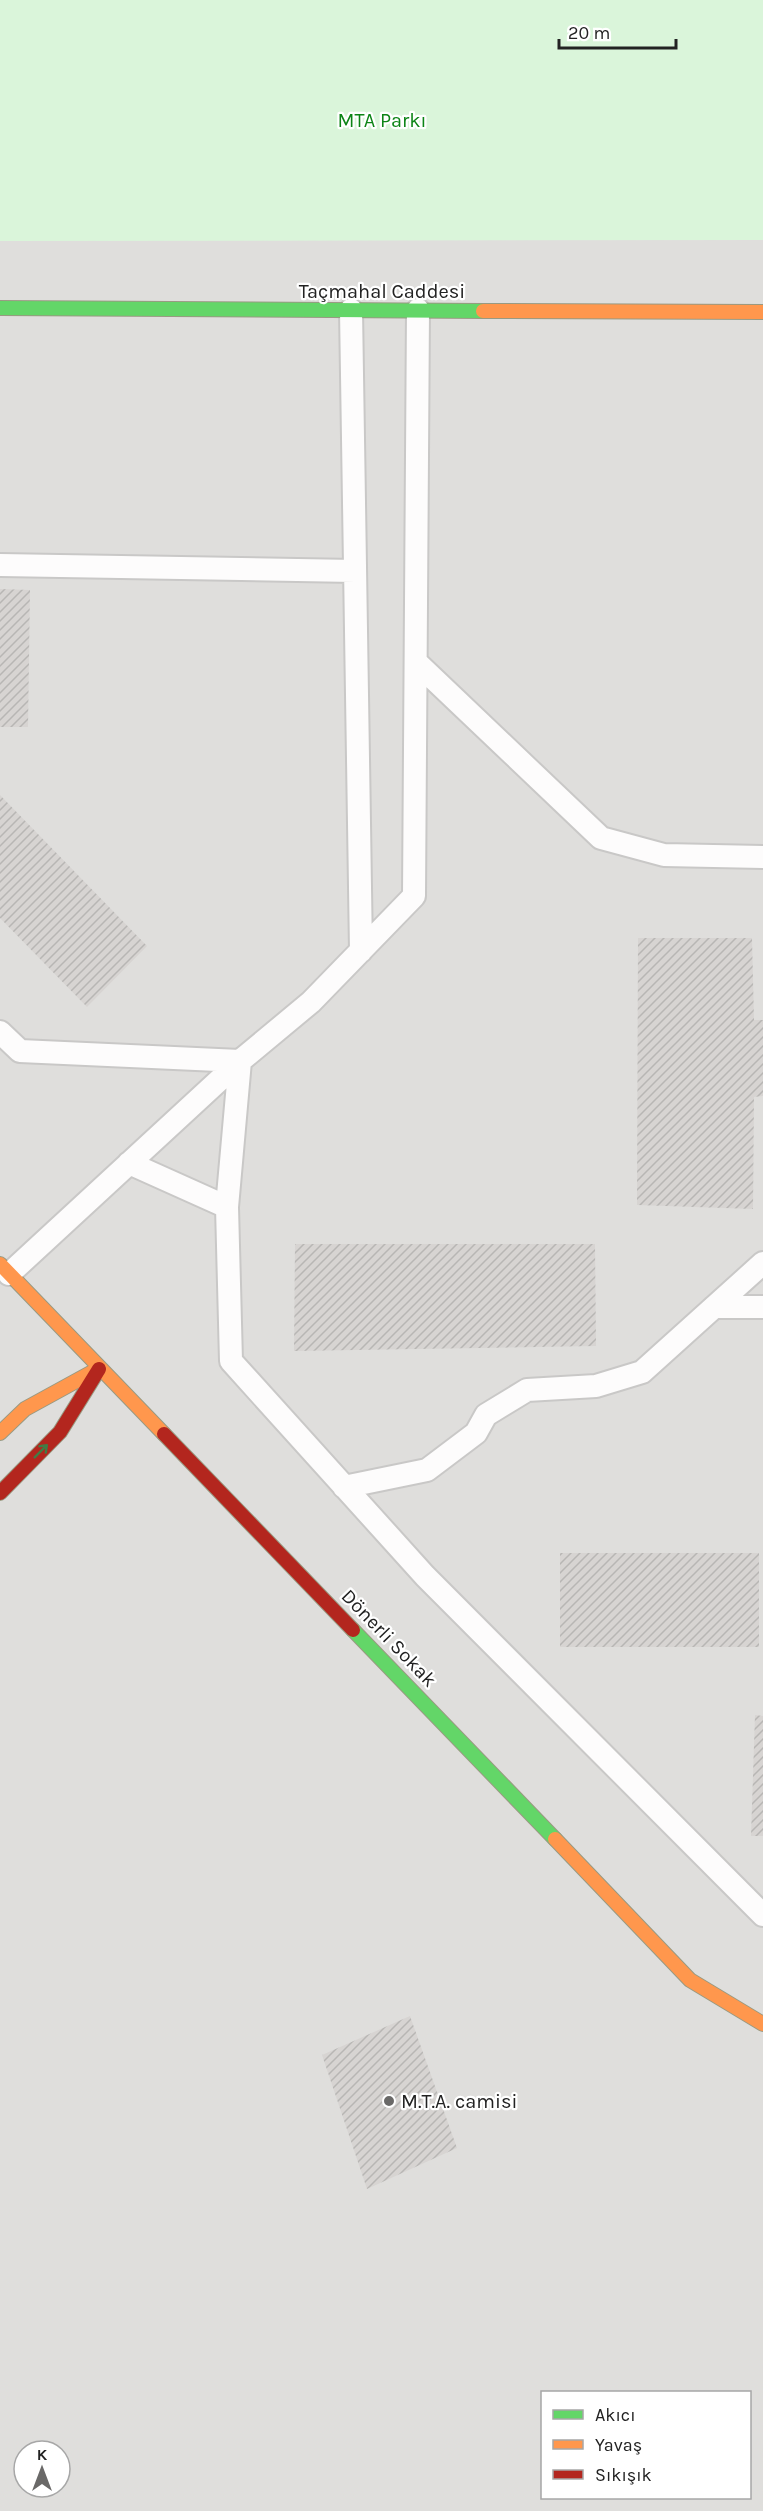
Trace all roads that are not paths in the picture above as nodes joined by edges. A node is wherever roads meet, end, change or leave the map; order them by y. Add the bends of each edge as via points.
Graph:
1 (0, 308) edge
2 (351, 310) junction
3 (418, 310) junction
4 (763, 312) edge
5 (0, 565) edge
6 (356, 571) junction
7 (416, 662) junction
8 (763, 857) edge
9 (361, 951) junction
10 (0, 1032) edge
11 (240, 1061) junction
12 (129, 1163) junction
13 (227, 1207) junction
14 (763, 1263) edge
15 (4, 1269) edge
16 (714, 1307) junction
17 (763, 1307) edge
18 (99, 1369) junction
19 (0, 1433) edge
20 (344, 1487) junction
21 (0, 1492) edge
22 (763, 1915) edge
23 (763, 2024) edge

1 - 2 street, Taçmahal Caddesi
2 - 3 street, Taçmahal Caddesi
2 - 6 lane
3 - 4 street, Taçmahal Caddesi
3 - 7 lane
5 - 6 lane
6 - 9 lane
7 - 8 lane via 601,838 664,855
7 - 9 lane via 414,896
9 - 11 lane via 311,1002
10 - 11 lane via 20,1051
11 - 12 lane
11 - 13 lane
12 - 13 lane
12 - 15 lane
13 - 20 lane via 231,1361
14 - 16 lane
15 - 18 street, Dönerli Sokak
16 - 17 lane
16 - 20 lane via 642,1372 596,1386 527,1390 486,1415 476,1433 428,1470
18 - 19 street via 25,1409
21 -> 18 street via 60,1432
18 - 23 street, Dönerli Sokak via 415,1691 690,1980
20 - 22 lane via 425,1576

